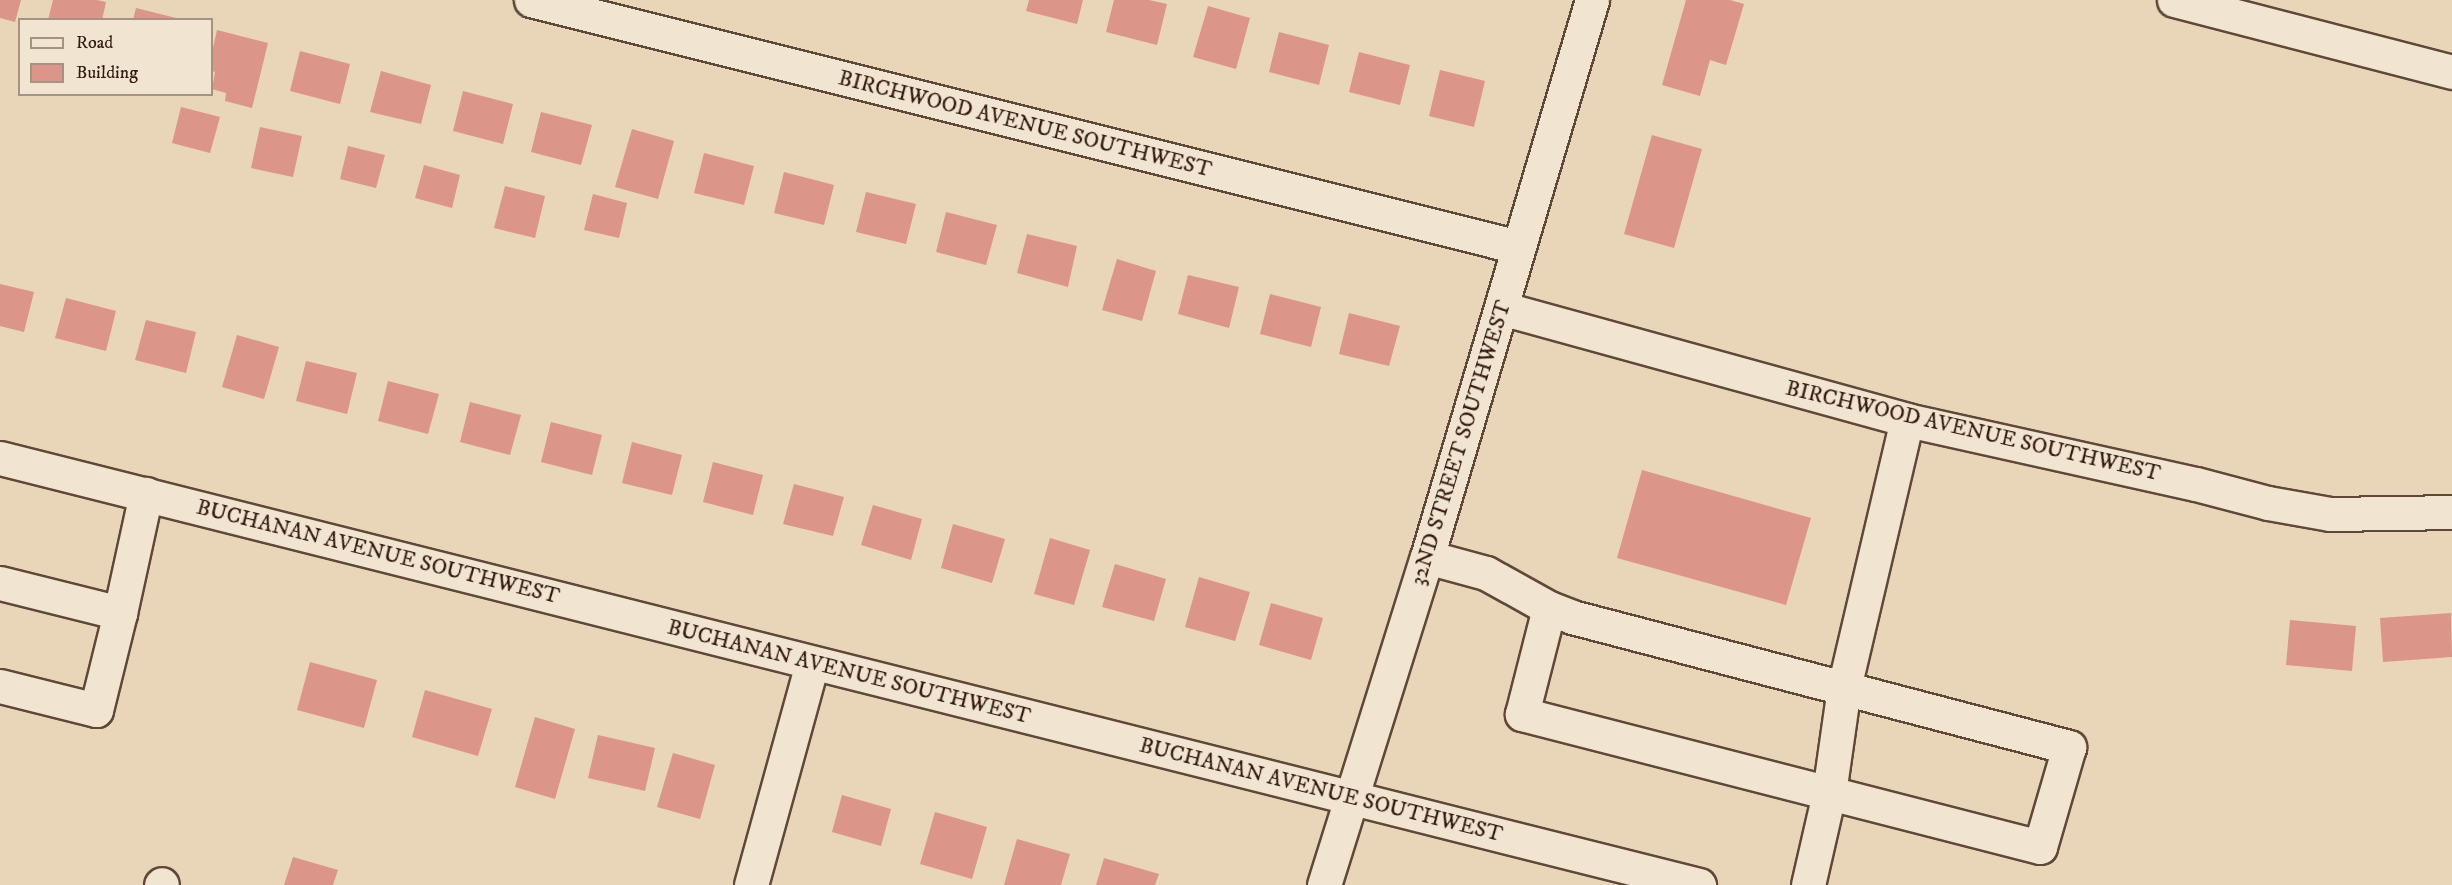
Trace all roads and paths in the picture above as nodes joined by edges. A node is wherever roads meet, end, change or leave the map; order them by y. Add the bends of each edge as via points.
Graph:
1 (531, 0) edge
2 (1592, 0) edge
3 (2174, 0) edge
4 (2452, 72) edge
5 (1518, 248) junction
6 (1501, 308) junction
7 (1907, 420) junction
8 (0, 458) edge
9 (146, 494) junction
10 (2452, 512) edge
11 (1427, 557) junction
12 (0, 583) edge
13 (1549, 608) junction
14 (120, 613) junction
15 (812, 664) junction
16 (0, 686) edge
17 (1844, 688) junction
18 (1829, 793) junction
19 (1353, 796) junction
20 (751, 885) edge
21 (1324, 885) edge
22 (1699, 885) edge
23 (1808, 885) edge

1 - 5 street, BIRCHWOOD AVENUE SOUTHWEST
2 - 5 street, 32ND STREET SOUTHWEST
3 - 4 street
5 - 6 street, 32ND STREET SOUTHWEST
6 - 7 street, BIRCHWOOD AVENUE SOUTHWEST
6 - 11 street, 32ND STREET SOUTHWEST
7 - 10 street, BIRCHWOOD AVENUE SOUTHWEST via 2320,512
7 - 17 street
8 - 9 street, BUCHANAN AVENUE SOUTHWEST
9 - 14 street
9 - 15 street, BUCHANAN AVENUE SOUTHWEST
11 - 13 street via 1486,573
11 - 19 street, 32ND STREET SOUTHWEST
12 - 14 street
13 - 17 street
13 - 18 street via 1522,714
14 - 16 street via 96,710
15 - 19 street, BUCHANAN AVENUE SOUTHWEST
15 - 20 street
17 - 18 street
17 - 18 street via 2069,747 2040,847
18 - 23 street
19 - 21 street, 32ND STREET SOUTHWEST
19 - 22 street, BUCHANAN AVENUE SOUTHWEST

